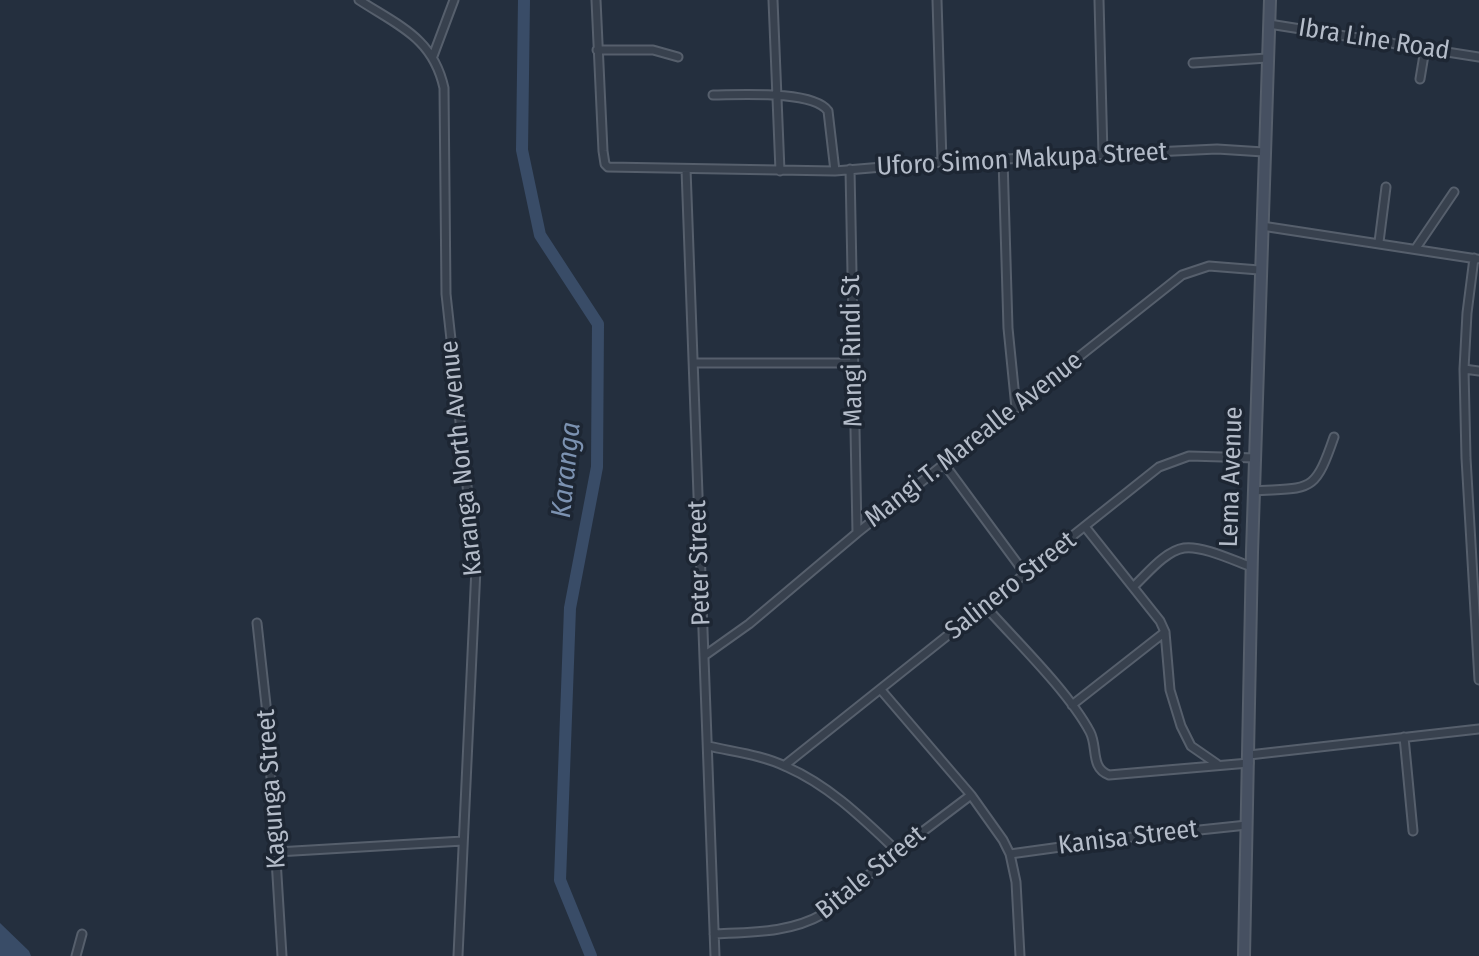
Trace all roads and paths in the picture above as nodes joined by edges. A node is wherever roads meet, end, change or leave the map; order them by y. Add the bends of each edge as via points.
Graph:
1 (359, 0) edge
2 (454, 0) edge
3 (596, 0) edge
4 (773, 0) edge
5 (937, 0) edge
6 (1099, 0) edge
7 (1270, 0) edge
8 (1269, 24) junction
9 (1425, 49) junction
10 (597, 50) junction
11 (433, 56) junction
12 (678, 57) dead end
13 (1479, 57) edge
14 (1267, 58) junction
15 (1193, 63) dead end
16 (1420, 79) dead end
17 (713, 95) dead end
18 (777, 96) junction
19 (1264, 152) junction
20 (1103, 155) junction
21 (1003, 159) junction
22 (942, 162) junction
23 (686, 169) junction
24 (850, 169) junction
25 (780, 171) junction
26 (835, 171) junction
27 (1386, 187) dead end
28 (1454, 192) dead end
29 (1262, 226) junction
30 (1379, 242) junction
31 (1416, 248) junction
32 (1477, 259) edge
33 (1259, 270) junction
34 (695, 363) junction
35 (853, 363) junction
36 (1464, 369) junction
37 (1479, 371) edge
38 (1016, 408) junction
39 (1334, 437) dead end
40 (1256, 458) junction
41 (945, 465) junction
42 (1253, 491) junction
43 (1086, 528) junction
44 (857, 533) junction
45 (1252, 567) junction
46 (1475, 567) edge
47 (1026, 575) junction
48 (1134, 586) junction
49 (985, 606) junction
50 (257, 623) dead end
51 (1165, 632) junction
52 (704, 656) junction
53 (1479, 680) edge
54 (881, 690) junction
55 (1072, 705) junction
56 (1479, 729) edge
57 (1404, 737) junction
58 (708, 746) junction
59 (1249, 759) junction
60 (785, 765) junction
61 (1218, 765) junction
62 (971, 795) junction
63 (1247, 825) junction
64 (1413, 831) dead end
65 (463, 841) junction
66 (897, 851) junction
67 (277, 852) junction
68 (1010, 854) junction
69 (82, 934) dead end
70 (714, 934) junction
71 (76, 956) edge
72 (282, 956) edge
73 (458, 956) edge
74 (715, 956) edge
75 (1020, 956) edge
76 (1244, 956) edge

1 - 11 street via 419,39
2 - 11 street
3 - 10 street
4 - 18 street
5 - 22 street
6 - 20 street
7 - 8 main road, Lema Avenue
8 - 9 street, Ibra Line Road
8 - 14 main road, Lema Avenue
9 - 13 street, Ibra Line Road
9 - 16 street
10 - 12 street via 653,50
10 - 23 street, Uforo Simon Makupa Street via 605,164
11 - 65 street, Karanga North Avenue via 444,88 446,294 476,568
14 - 15 street
14 - 19 main road, Lema Avenue
17 - 18 street
18 - 25 street
18 - 26 street via 826,108
19 - 20 street, Uforo Simon Makupa Street
19 - 29 main road, Lema Avenue
20 - 21 street, Uforo Simon Makupa Street
21 - 22 street, Uforo Simon Makupa Street
21 - 38 street
22 - 24 street, Uforo Simon Makupa Street
23 - 25 street, Uforo Simon Makupa Street
23 - 34 street, Peter Street
24 - 26 street, Uforo Simon Makupa Street
24 - 35 street, Mangi Rindi St
25 - 26 street, Uforo Simon Makupa Street
27 - 30 street
28 - 31 street
29 - 30 street
29 - 33 main road, Lema Avenue
30 - 31 street
31 - 32 street
32 - 36 street
33 - 38 street, Mangi T. Marealle Avenue via 1209,266 1182,275
33 - 40 main road, Lema Avenue
34 - 35 street
34 - 52 street, Peter Street
35 - 44 street, Mangi Rindi St
36 - 37 street
36 - 46 street
38 - 41 street, Mangi T. Marealle Avenue
39 - 42 street via 1311,484
40 - 42 main road, Lema Avenue
40 - 43 street, Salinero Street via 1179,458 1142,479
41 - 44 street, Mangi T. Marealle Avenue
41 - 47 street
42 - 45 main road, Lema Avenue
43 - 47 street, Salinero Street
43 - 48 street
44 - 52 street, Mangi T. Marealle Avenue
45 - 48 street via 1184,548
45 - 59 main road, Lema Avenue
46 - 53 street
47 - 49 street, Salinero Street
48 - 51 street
49 - 54 street, Salinero Street
49 - 55 street
50 - 67 street, Kagunga Street
51 - 55 street
51 - 61 street via 1167,677 1181,726 1191,746
52 - 58 street, Peter Street
54 - 60 street, Salinero Street
54 - 62 street
55 - 61 street via 1092,735 1103,773
56 - 57 street
57 - 59 street
57 - 64 street
58 - 60 street
58 - 70 street, Peter Street
59 - 61 street
59 - 63 main road, Lema Avenue
60 - 66 street via 856,812
62 - 66 street, Bitale Street
62 - 68 street
63 - 68 street, Kanisa Street
63 - 76 main road, Lema Avenue
65 - 67 street
65 - 73 street, Karanga North Avenue
66 - 70 street, Bitale Street via 809,922
67 - 72 street, Kagunga Street
68 - 75 street
69 - 71 street
70 - 74 street, Peter Street

